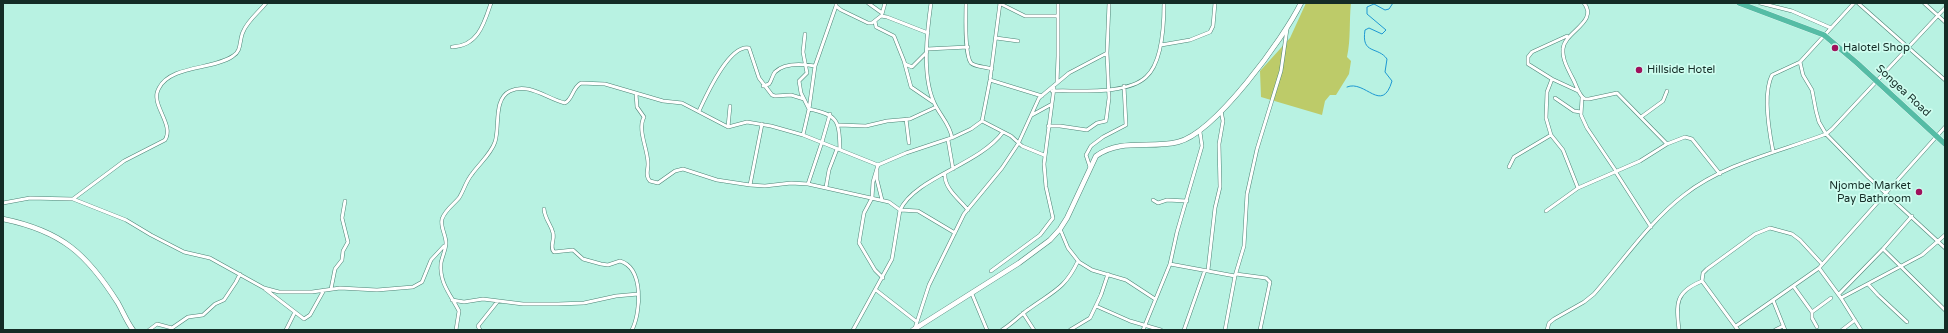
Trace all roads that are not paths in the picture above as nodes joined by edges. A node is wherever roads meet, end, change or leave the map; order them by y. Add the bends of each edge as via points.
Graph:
1 (266, 3) edge
2 (491, 3) edge
3 (868, 3) edge
4 (885, 3) edge
5 (931, 3) edge
6 (966, 3) edge
7 (999, 3) edge
8 (1058, 3) edge
9 (1109, 3) edge
10 (1164, 3) edge
11 (1215, 3) edge
12 (1301, 3) edge
13 (1584, 3) edge
14 (1739, 3) edge
15 (1760, 3) edge
16 (1784, 3) edge
17 (1854, 3) edge
18 (1858, 3) edge
19 (1924, 3) edge
20 (836, 4) edge
21 (1783, 8) junction
22 (1945, 8) edge
23 (882, 14) junction
24 (1058, 16) junction
25 (1938, 16) junction
26 (875, 21) junction
27 (1945, 22) edge
28 (1831, 28) junction
29 (1287, 29) junction
30 (928, 33) junction
31 (805, 34) dead end
32 (1824, 35) junction
33 (1569, 36) junction
34 (996, 38) junction
35 (1018, 42) dead end
36 (1161, 45) junction
37 (452, 47) dead end
38 (968, 47) junction
39 (1909, 48) junction
40 (927, 51) junction
41 (1107, 53) junction
42 (1800, 62) junction
43 (905, 64) junction
44 (806, 65) junction
45 (816, 66) junction
46 (992, 69) junction
47 (990, 80) junction
48 (1552, 80) junction
49 (1945, 80) edge
50 (1878, 82) junction
51 (1056, 85) junction
52 (764, 86) junction
53 (1124, 86) junction
54 (1108, 89) junction
55 (1049, 91) junction
56 (1053, 91) junction
57 (1578, 91) junction
58 (1667, 91) dead end
59 (636, 94) junction
60 (1042, 96) junction
61 (1555, 98) dead end
62 (1582, 98) junction
63 (804, 99) junction
64 (933, 102) junction
65 (1052, 104) junction
66 (730, 106) dead end
67 (936, 107) junction
68 (809, 109) junction
69 (699, 111) junction
70 (1221, 111) junction
71 (1581, 112) junction
72 (830, 114) junction
73 (1032, 116) junction
74 (1641, 117) junction
75 (906, 119) junction
76 (982, 121) junction
77 (762, 124) junction
78 (839, 125) junction
79 (1048, 126) junction
80 (728, 127) junction
81 (1945, 127) edge
82 (1003, 132) junction
83 (1200, 132) junction
84 (1826, 134) junction
85 (803, 135) junction
86 (1551, 135) junction
87 (1937, 136) junction
88 (950, 139) junction
89 (822, 142) junction
90 (909, 143) dead end
91 (1018, 144) junction
92 (1667, 144) junction
93 (1945, 144) edge
94 (839, 150) junction
95 (1773, 151) junction
96 (1044, 154) junction
97 (877, 166) junction
98 (1090, 167) junction
99 (1509, 167) dead end
100 (953, 169) junction
101 (1616, 171) junction
102 (1720, 174) junction
103 (945, 175) junction
104 (808, 184) junction
105 (750, 185) junction
106 (826, 187) junction
107 (1578, 188) junction
108 (1887, 194) junction
109 (872, 198) junction
110 (73, 199) junction
111 (882, 200) junction
112 (1152, 200) dead end
113 (346, 201) dead end
114 (1186, 201) junction
115 (3, 204) edge
116 (544, 208) dead end
117 (900, 210) junction
118 (968, 210) junction
119 (1546, 211) dead end
120 (1912, 216) junction
121 (3, 219) edge
122 (1651, 227) junction
123 (1060, 229) junction
124 (955, 233) junction
125 (1945, 235) edge
126 (1939, 242) junction
127 (446, 245) junction
128 (1945, 248) edge
129 (1884, 249) junction
130 (1078, 261) junction
131 (1170, 264) junction
132 (1822, 264) junction
133 (1901, 267) junction
134 (1819, 268) junction
135 (1207, 270) junction
136 (991, 271) dead end
137 (240, 274) junction
138 (1108, 274) junction
139 (1236, 275) junction
140 (883, 278) junction
141 (1702, 281) junction
142 (1868, 284) junction
143 (1794, 287) junction
144 (264, 288) junction
145 (331, 289) junction
146 (324, 290) junction
147 (876, 290) junction
148 (638, 294) junction
149 (972, 294) junction
150 (1840, 296) junction
151 (1832, 298) dead end
152 (1155, 299) junction
153 (452, 300) junction
154 (1773, 300) junction
155 (498, 301) junction
156 (1096, 306) junction
157 (1945, 310) edge
158 (294, 312) junction
159 (1812, 312) junction
160 (1023, 313) junction
161 (1855, 320) junction
162 (917, 322) junction
163 (1907, 322) dead end
164 (1078, 325) junction
165 (1783, 326) junction
166 (1817, 327) dead end
167 (1143, 328) edge
168 (914, 329) edge
169 (1737, 329) edge
170 (133, 330) edge
171 (149, 330) edge
172 (286, 330) edge
173 (456, 330) edge
174 (480, 330) edge
175 (632, 330) edge
176 (853, 330) edge
177 (987, 330) edge
178 (1002, 330) edge
179 (1034, 330) edge
180 (1070, 330) edge
181 (1081, 330) edge
182 (1161, 330) edge
183 (1184, 330) edge
184 (1224, 330) edge
185 (1260, 330) edge
186 (1548, 330) edge
187 (1679, 330) edge
188 (1775, 330) edge
189 (1785, 330) edge
190 (1842, 330) edge
191 (1861, 330) edge

1 - 110 street via 244,30 240,48 234,56 215,64 176,74 158,88 156,98 167,132 164,140 124,161
2 - 37 street via 477,36 466,45
3 - 23 street
4 - 23 street
5 - 30 street
6 - 38 street
7 - 24 street via 1025,16
7 - 34 street
8 - 24 street
9 - 41 street
10 - 36 street
11 - 36 street via 1210,32 1190,40
12 - 29 main road
13 - 33 street via 1587,10 1585,21
14 - 32 highway, Songea Road
15 - 21 street
16 - 21 street
17 - 28 street
18 - 39 street
19 - 25 street
20 - 26 street via 841,10 868,23
20 - 45 street
21 - 28 street
22 - 25 street
23 - 26 street
23 - 30 street
24 - 51 street
25 - 27 street
25 - 39 street
26 - 43 street via 876,27 894,36
28 - 32 street
29 - 70 main road
29 - 139 street via 1281,71 1257,149 1247,194 1246,234
30 - 40 street
31 - 44 street via 802,52
32 - 42 street
32 - 50 highway, Songea Road
33 - 48 street via 1537,48 1528,57 1530,67
33 - 57 street via 1563,48 1563,57
34 - 35 street
34 - 46 street
36 - 53 street via 1147,76
38 - 40 street
38 - 46 street via 971,62
39 - 49 street
39 - 50 street
40 - 43 street via 912,67
40 - 64 street via 927,78
41 - 51 street via 1069,73
41 - 54 street
42 - 84 street via 1803,75 1812,90 1819,122
42 - 95 street via 1772,75 1770,80 1769,120
43 - 64 street via 913,89
44 - 45 street
44 - 52 street via 782,68 774,74 769,84
44 - 63 street via 807,73 799,84
45 - 68 street
46 - 47 street
47 - 60 street
47 - 76 street
48 - 57 street
48 - 86 street via 1547,92 1545,111
50 - 84 street
50 - 87 highway, Songea Road
51 - 55 street
51 - 56 street
52 - 63 street via 775,96 792,95
52 - 69 street via 752,54 749,48 745,47 728,60
53 - 54 street
53 - 98 street via 1126,125 1091,146 1086,154
54 - 56 street
54 - 79 street via 1105,122 1097,123 1087,130
55 - 56 street
55 - 60 street
56 - 65 street
57 - 62 street
58 - 74 street via 1662,102
59 - 69 street via 682,103
59 - 105 street via 637,107 644,117 641,125 648,157 647,176 650,181 658,183 683,169 717,180
59 - 127 street via 605,84 587,82 577,85 565,103 533,90 508,92 500,103 493,146 442,220
60 - 73 street
61 - 71 street via 1574,111
62 - 71 street
62 - 74 street via 1617,93
63 - 68 street
64 - 67 street
65 - 73 street
65 - 79 street
66 - 80 street
67 - 75 street via 914,118
67 - 88 street via 950,128
68 - 72 street
68 - 85 street
69 - 80 street
70 - 83 main road
70 - 135 street via 1220,184
71 - 101 street via 1587,128
72 - 78 street
72 - 89 street
73 - 91 street
74 - 92 street
75 - 78 street via 872,126
75 - 90 street
76 - 82 street
76 - 88 street
77 - 80 street via 747,122
77 - 85 street
77 - 105 street
78 - 94 street
79 - 96 street
81 - 87 street
82 - 91 street
82 - 100 street via 982,152
83 - 98 main road via 1188,139 1166,145 1124,145 1111,148 1096,156
83 - 114 street via 1202,146
84 - 95 street
84 - 108 street
85 - 89 street
86 - 99 street via 1514,157
86 - 107 street via 1563,150
87 - 93 highway, Songea Road
87 - 108 street
88 - 97 street via 906,153
88 - 100 street
89 - 94 street
89 - 104 street
91 - 96 street
91 - 118 street
92 - 101 street via 1640,161
92 - 102 street via 1689,137
94 - 97 street
94 - 106 street via 831,166
95 - 102 street
96 - 136 street via 1046,182 1053,211 1052,220 1041,234
97 - 109 street
97 - 111 street via 877,180
98 - 123 main road
100 - 103 street
101 - 107 street
101 - 122 street
102 - 122 street via 1684,194
103 - 117 street via 930,182
103 - 118 street via 949,187
104 - 105 street
104 - 106 street
106 - 109 street
107 - 119 street
108 - 120 street
108 - 132 street
109 - 111 street
109 - 140 street via 864,214 860,245
110 - 115 street via 35,198
110 - 137 street via 126,220 184,252 210,258
111 - 117 street
112 - 114 street via 1158,203 1167,200
113 - 145 street via 342,218 348,242 342,260 335,269
114 - 131 street
116 - 148 street via 545,219 554,235 552,250 573,250 583,258 601,264 622,262 634,273
117 - 124 street via 918,211
117 - 140 street via 894,255
118 - 124 street
120 - 126 street
120 - 129 street
121 - 170 main road via 46,232 76,249 105,285
122 - 186 street via 1594,294 1554,319 1549,323
123 - 130 street via 1068,248
123 - 149 main road via 1035,253
124 - 162 street via 928,289
125 - 126 street
126 - 128 street
126 - 133 street
127 - 145 street via 431,260 422,282 414,287 377,290
127 - 153 street via 441,261 442,276 446,291
129 - 133 street
129 - 150 street
130 - 138 street via 1092,270
130 - 160 street via 1061,288
131 - 135 street
131 - 152 street
132 - 134 street
132 - 141 street via 1792,234 1770,228 1755,234 1707,269 1703,273
133 - 142 street
133 - 157 street
134 - 143 street
134 - 150 street
135 - 139 street
135 - 183 street
137 - 144 street
137 - 171 street via 226,297 208,312 201,316 188,317 172,328 157,324
138 - 152 street via 1130,282
138 - 156 street
139 - 184 street
139 - 185 street via 1266,278 1270,282
140 - 147 street
141 - 169 street
141 - 187 street via 1680,293
142 - 150 street
142 - 163 street
143 - 154 street
143 - 159 street
144 - 146 street via 301,293
144 - 158 street
145 - 146 street
146 - 158 street via 306,318
147 - 162 street
147 - 176 street
148 - 155 street via 584,303 523,304
148 - 175 street via 638,313
149 - 168 main road
149 - 177 street
150 - 161 street
151 - 159 street
152 - 167 street
153 - 155 street
153 - 173 street via 460,314
154 - 165 street
154 - 169 street
155 - 174 street via 478,326
156 - 164 street via 1090,318
156 - 167 street
158 - 172 street
159 - 166 street
160 - 178 street
160 - 179 street
161 - 190 street
161 - 191 street
162 - 168 street
164 - 180 street
164 - 181 street
165 - 188 street
165 - 189 street
167 - 182 street

